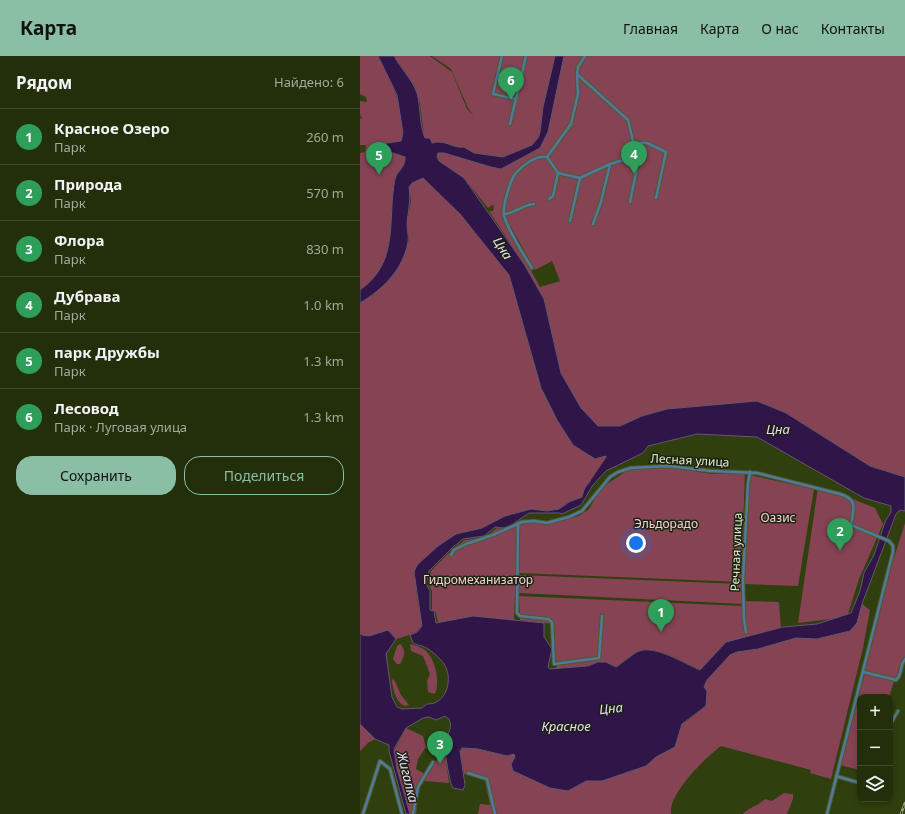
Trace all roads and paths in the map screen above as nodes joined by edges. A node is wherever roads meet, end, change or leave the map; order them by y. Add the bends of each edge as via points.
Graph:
1 (502, 56) edge
2 (526, 56) edge
3 (585, 56) edge
4 (577, 74) junction
5 (516, 98) junction
6 (510, 124) dead end
7 (634, 143) junction
8 (638, 156) junction
9 (547, 157) junction
10 (610, 164) junction
11 (558, 173) junction
12 (580, 178) junction
13 (656, 198) dead end
14 (549, 199) dead end
15 (630, 202) dead end
16 (534, 204) dead end
17 (504, 214) junction
18 (570, 221) dead end
19 (592, 224) dead end
20 (532, 268) dead end
21 (750, 472) junction
22 (518, 525) junction
23 (451, 555) dead end
24 (602, 616) dead end
25 (746, 632) dead end
26 (904, 661) edge
27 (863, 672) junction
28 (898, 711) dead end
29 (893, 720) edge
30 (433, 762) dead end
31 (468, 773) dead end
32 (836, 776) junction
33 (857, 782) edge
34 (363, 814) edge
35 (402, 814) edge
36 (413, 814) edge
37 (495, 814) edge
38 (826, 814) edge

1 - 5 street via 493,94
2 - 5 street
3 - 4 street
4 - 7 street via 628,120
4 - 9 street via 578,94 571,124
5 - 6 street
7 - 8 street
7 - 13 street via 647,143 666,152
8 - 10 street
8 - 15 street
9 - 11 street
9 - 17 street via 536,158 516,173 505,202
10 - 12 street
10 - 19 street via 601,202
11 - 12 street
11 - 14 street via 553,196
12 - 18 street
16 - 17 street
17 - 20 street
21 - 22 street, Лесная улица via 668,466 631,468 610,478 582,511 547,523 534,521
21 - 25 street, Речная улица via 743,580
21 - 27 street, Лесная улица via 847,496 854,505 851,525 889,541 893,546
22 - 23 street, Лесная улица via 466,544 454,550
22 - 24 street via 517,613 520,616 548,619 552,622 554,664 599,658
26 - 27 street via 896,680
27 - 32 street
28 - 29 street
30 - 36 street via 418,787
31 - 37 street via 487,778
32 - 33 street
32 - 38 street
34 - 35 street via 380,761 390,769

